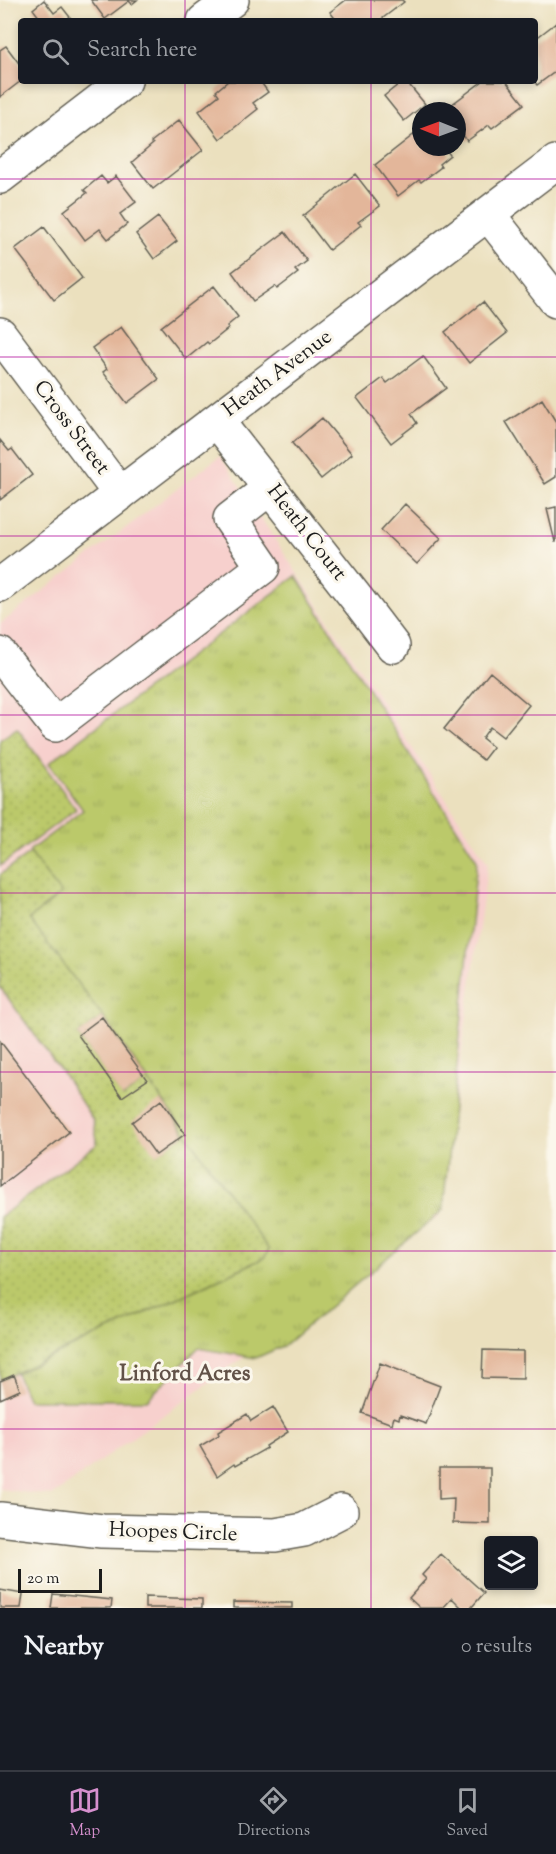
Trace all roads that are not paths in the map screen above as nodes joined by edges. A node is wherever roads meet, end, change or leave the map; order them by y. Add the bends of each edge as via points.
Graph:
1 (232, 0) edge
2 (208, 18) edge
3 (121, 84) edge
4 (556, 162) edge
5 (0, 177) edge
6 (488, 214) junction
7 (556, 301) edge
8 (0, 334) edge
9 (217, 421) junction
10 (270, 488) junction
11 (120, 494) junction
12 (0, 585) edge
13 (393, 646) dead end
14 (0, 654) edge
15 (341, 1511) dead end
16 (0, 1519) edge

1 - 2 street
3 - 5 street
4 - 6 street, Heath Avenue
6 - 7 street
6 - 9 street, Heath Avenue
8 - 11 street, Cross Street
9 - 10 street, Heath Court
9 - 11 street, Heath Avenue
10 - 13 street, Heath Court
10 - 14 street via 230,519 263,567 55,725
11 - 12 street, Heath Avenue
15 - 16 street, Hoopes Circle via 303,1530 275,1535 102,1531

